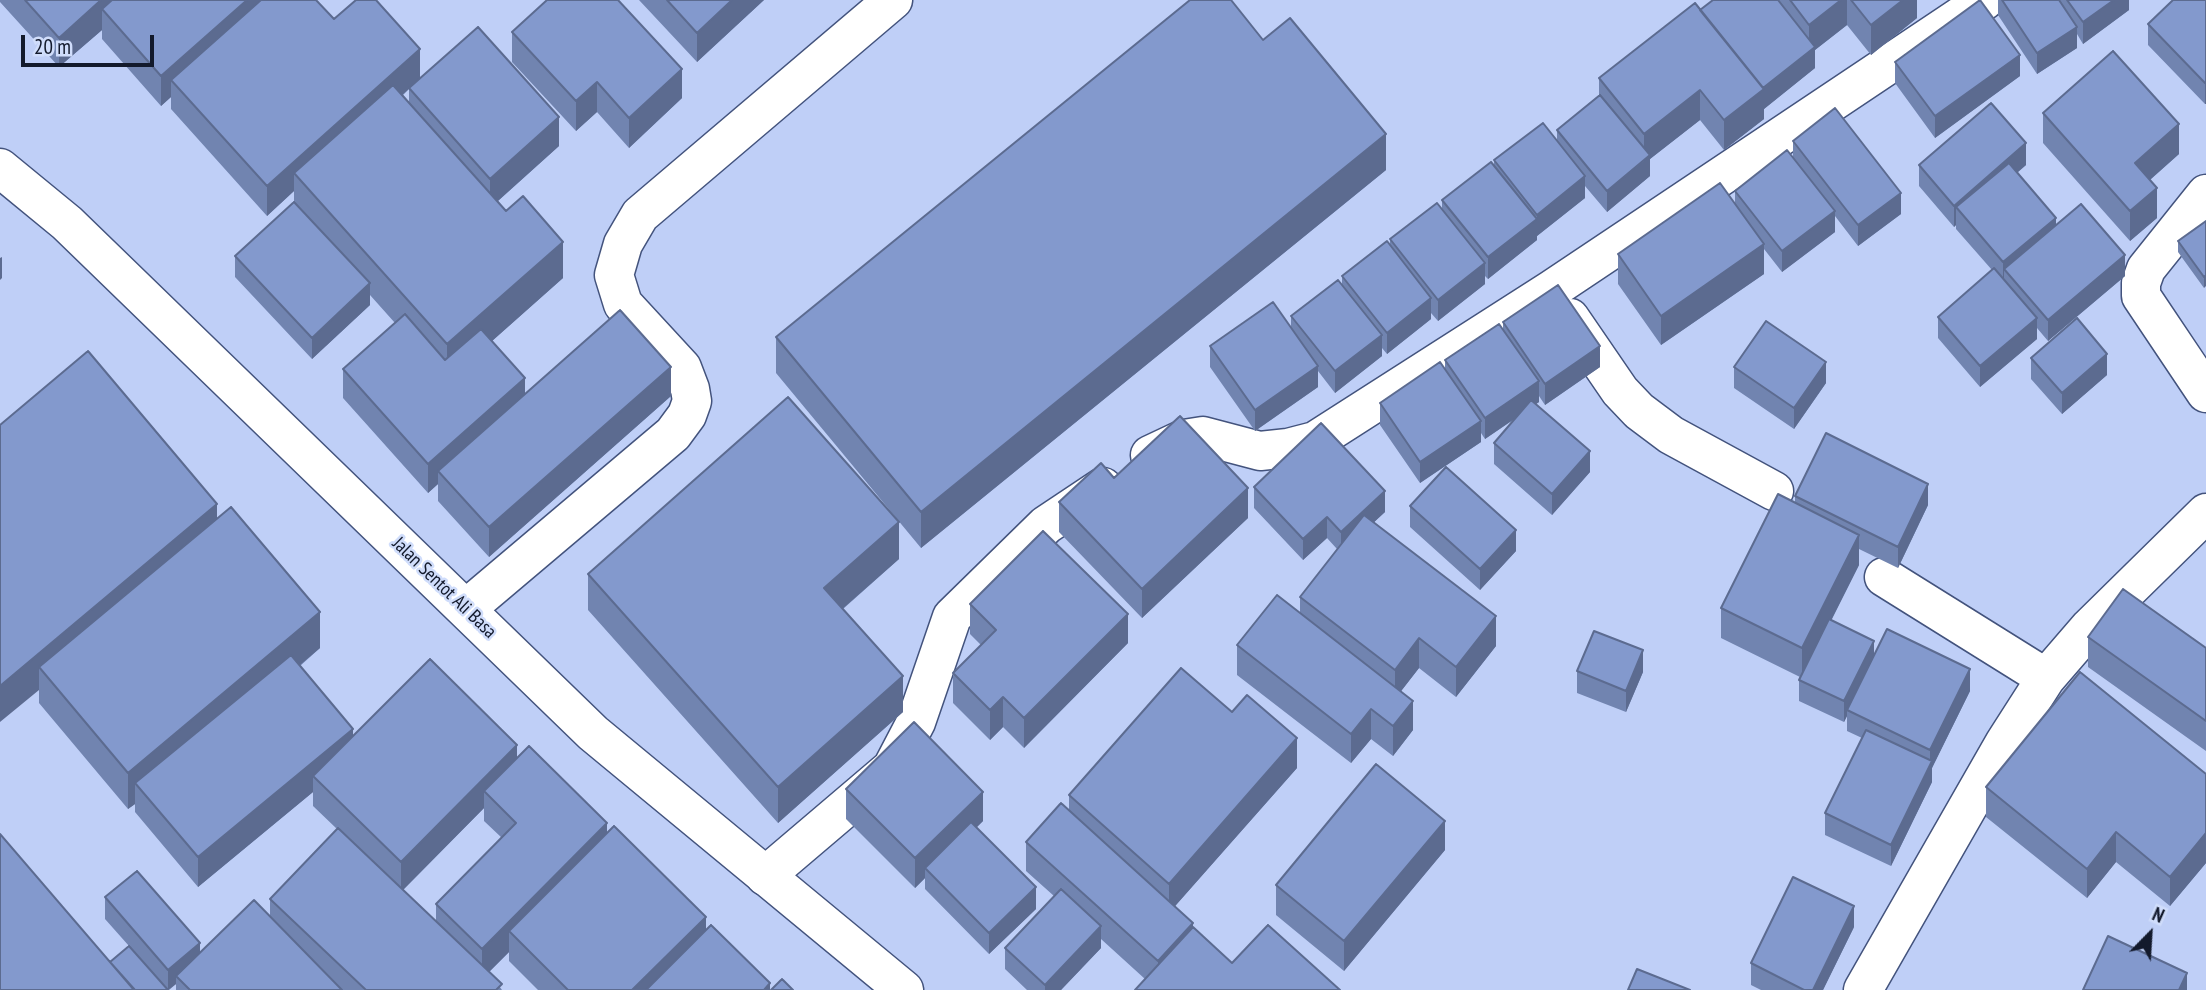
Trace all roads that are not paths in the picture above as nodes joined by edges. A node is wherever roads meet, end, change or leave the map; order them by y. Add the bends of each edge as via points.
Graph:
1 (893, 0) edge
2 (1985, 0) edge
3 (0, 168) edge
4 (2206, 194) edge
5 (1551, 290) junction
6 (2206, 393) edge
7 (1774, 491) dead end
8 (2206, 513) edge
9 (1884, 577) dead end
10 (466, 609) junction
11 (2046, 678) junction
12 (765, 876) junction
13 (904, 990) edge
14 (1863, 990) edge

1 - 10 street via 640,215 623,244 614,275 623,304 682,368 692,401 687,415 673,434
2 - 5 street
3 - 10 street, Jalan Sentot Ali Basa via 68,223
4 - 6 street via 2147,269 2141,296
5 - 7 street via 1620,391 1639,411 1671,435
5 - 12 street via 1315,441 1260,451 1203,436 1184,439 1164,446 1046,524 952,617 916,722 892,768
8 - 11 street via 2090,627
9 - 11 street
10 - 12 street, Jalan Sentot Ali Basa via 593,733
11 - 14 street
12 - 13 street, Jalan Sentot Ali Basa

